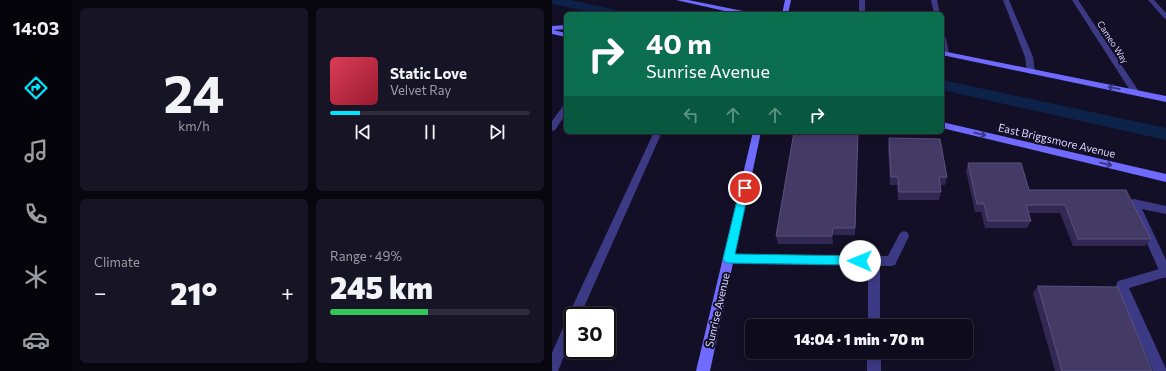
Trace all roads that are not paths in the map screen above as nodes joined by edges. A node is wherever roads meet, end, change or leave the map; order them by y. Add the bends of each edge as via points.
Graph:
1 (679, 0) edge
2 (788, 0) edge
3 (862, 0) edge
4 (934, 0) edge
5 (1006, 0) edge
6 (1075, 0) edge
7 (1151, 0) edge
8 (738, 12) edge
9 (785, 12) edge
10 (862, 12) edge
11 (937, 12) edge
12 (1166, 17) edge
13 (552, 28) edge
14 (564, 28) edge
15 (552, 32) edge
16 (564, 35) edge
17 (944, 56) edge
18 (1031, 72) junction
19 (1136, 93) junction
20 (1166, 99) edge
21 (564, 111) edge
22 (944, 125) edge
23 (552, 128) edge
24 (657, 134) edge
25 (757, 134) edge
26 (1166, 178) edge
27 (1166, 210) edge
28 (904, 236) dead end
29 (729, 259) junction
30 (874, 261) junction
31 (1166, 273) edge
32 (579, 307) edge
33 (874, 319) edge
34 (564, 341) edge
35 (874, 359) edge
36 (552, 369) edge
37 (703, 371) edge
38 (874, 371) edge
39 (1160, 371) edge

1 - 8 main road
2 - 9 main road
3 - 10 street
4 - 11 street
5 - 18 street via 1029,57
6 - 19 street, Cameo Way
7 - 12 street
13 - 14 main road
15 - 16 main road
17 - 18 main road
19 -> 18 main road
19 - 20 main road
21 - 23 street
22 -> 26 main road, East Briggsmore Avenue
24 - 32 street
25 - 29 main road, Sunrise Avenue
27 - 31 street via 1134,203
28 - 30 street via 891,261
29 - 30 street
29 - 37 main road, Sunrise Avenue
30 - 33 street
31 - 39 street via 1122,285
34 - 36 street
35 - 38 street

